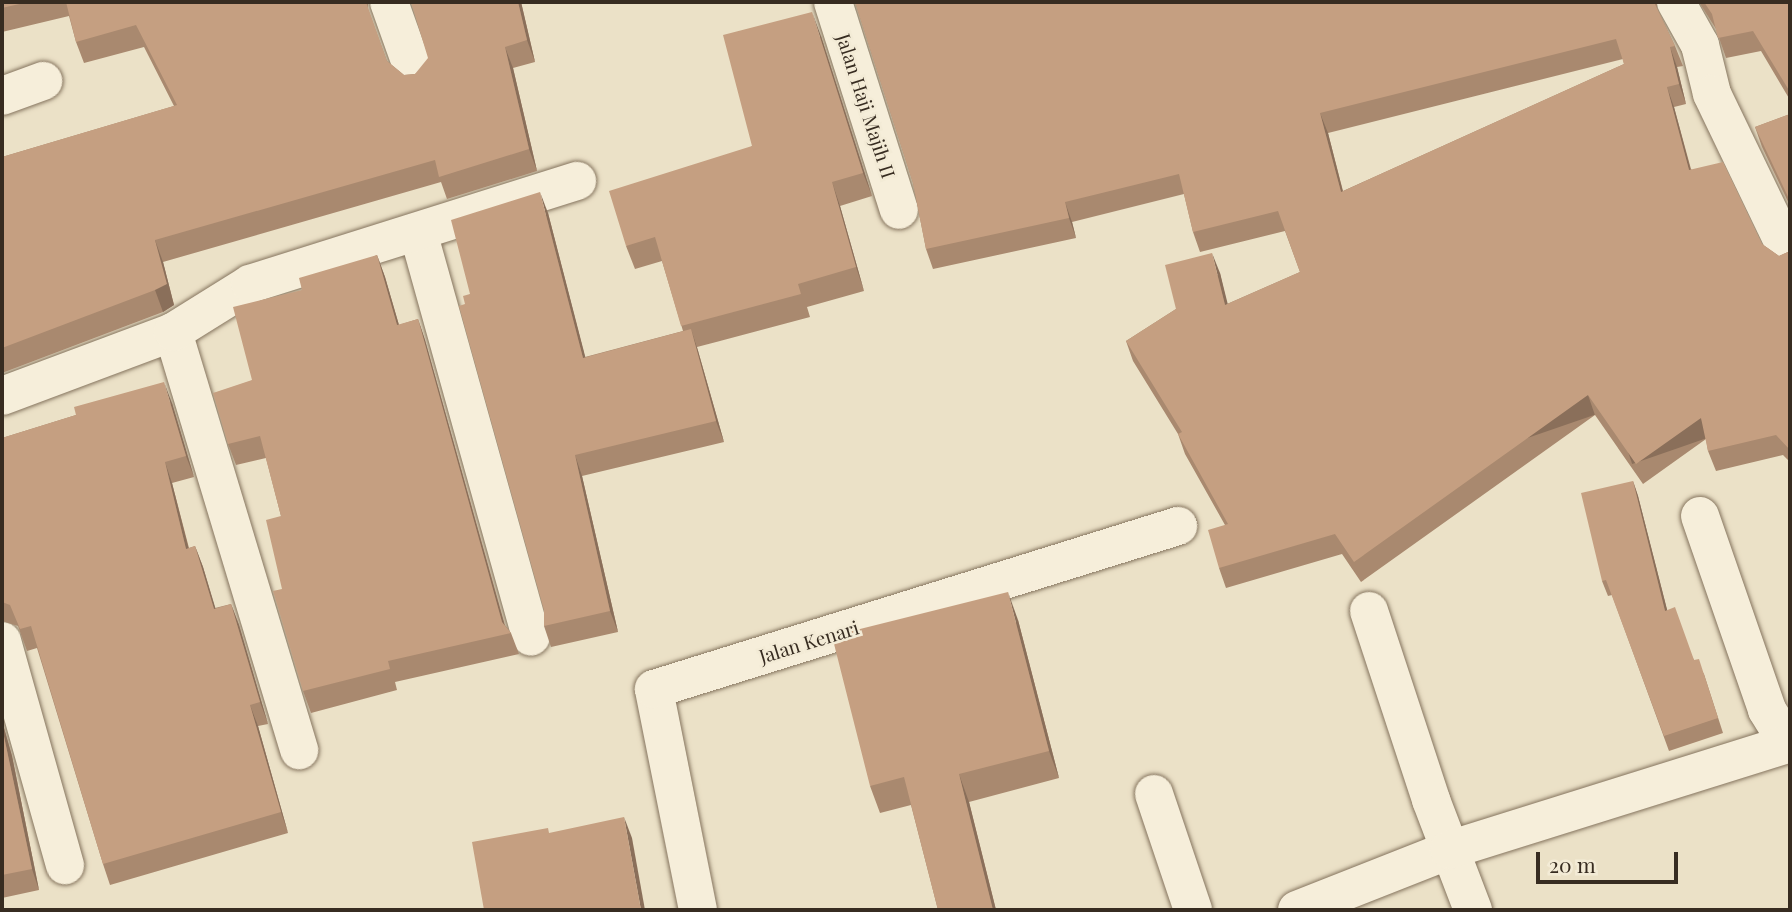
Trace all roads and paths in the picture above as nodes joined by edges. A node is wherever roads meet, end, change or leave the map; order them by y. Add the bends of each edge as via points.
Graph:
1 (389, 2) edge
2 (832, 2) edge
3 (1676, 2) edge
4 (415, 75) edge
5 (43, 81) dead end
6 (2, 96) edge
7 (577, 181) dead end
8 (899, 210) dead end
9 (418, 232) junction
10 (1788, 254) edge
11 (173, 332) junction
12 (2, 396) edge
13 (1700, 516) dead end
14 (1178, 526) dead end
15 (1369, 611) dead end
16 (531, 637) dead end
17 (2, 641) edge
18 (1789, 743) edge
19 (299, 750) dead end
20 (1154, 794) dead end
21 (1450, 850) junction
22 (65, 864) dead end
23 (698, 910) edge
24 (1193, 910) edge
25 (1297, 910) edge
26 (1473, 910) edge

1 - 4 street
2 - 8 street, Jalan Haji Majih II
3 - 10 street via 1700,46 1712,94
5 - 6 street
7 - 9 street
9 - 11 street via 250,284
9 - 16 street
11 - 12 street
11 - 19 street
13 - 18 street via 1767,710
14 - 23 street, Jalan Kenari via 654,690
15 - 21 street
17 - 22 street
18 - 21 street
20 - 24 street
21 - 25 street
21 - 26 street

